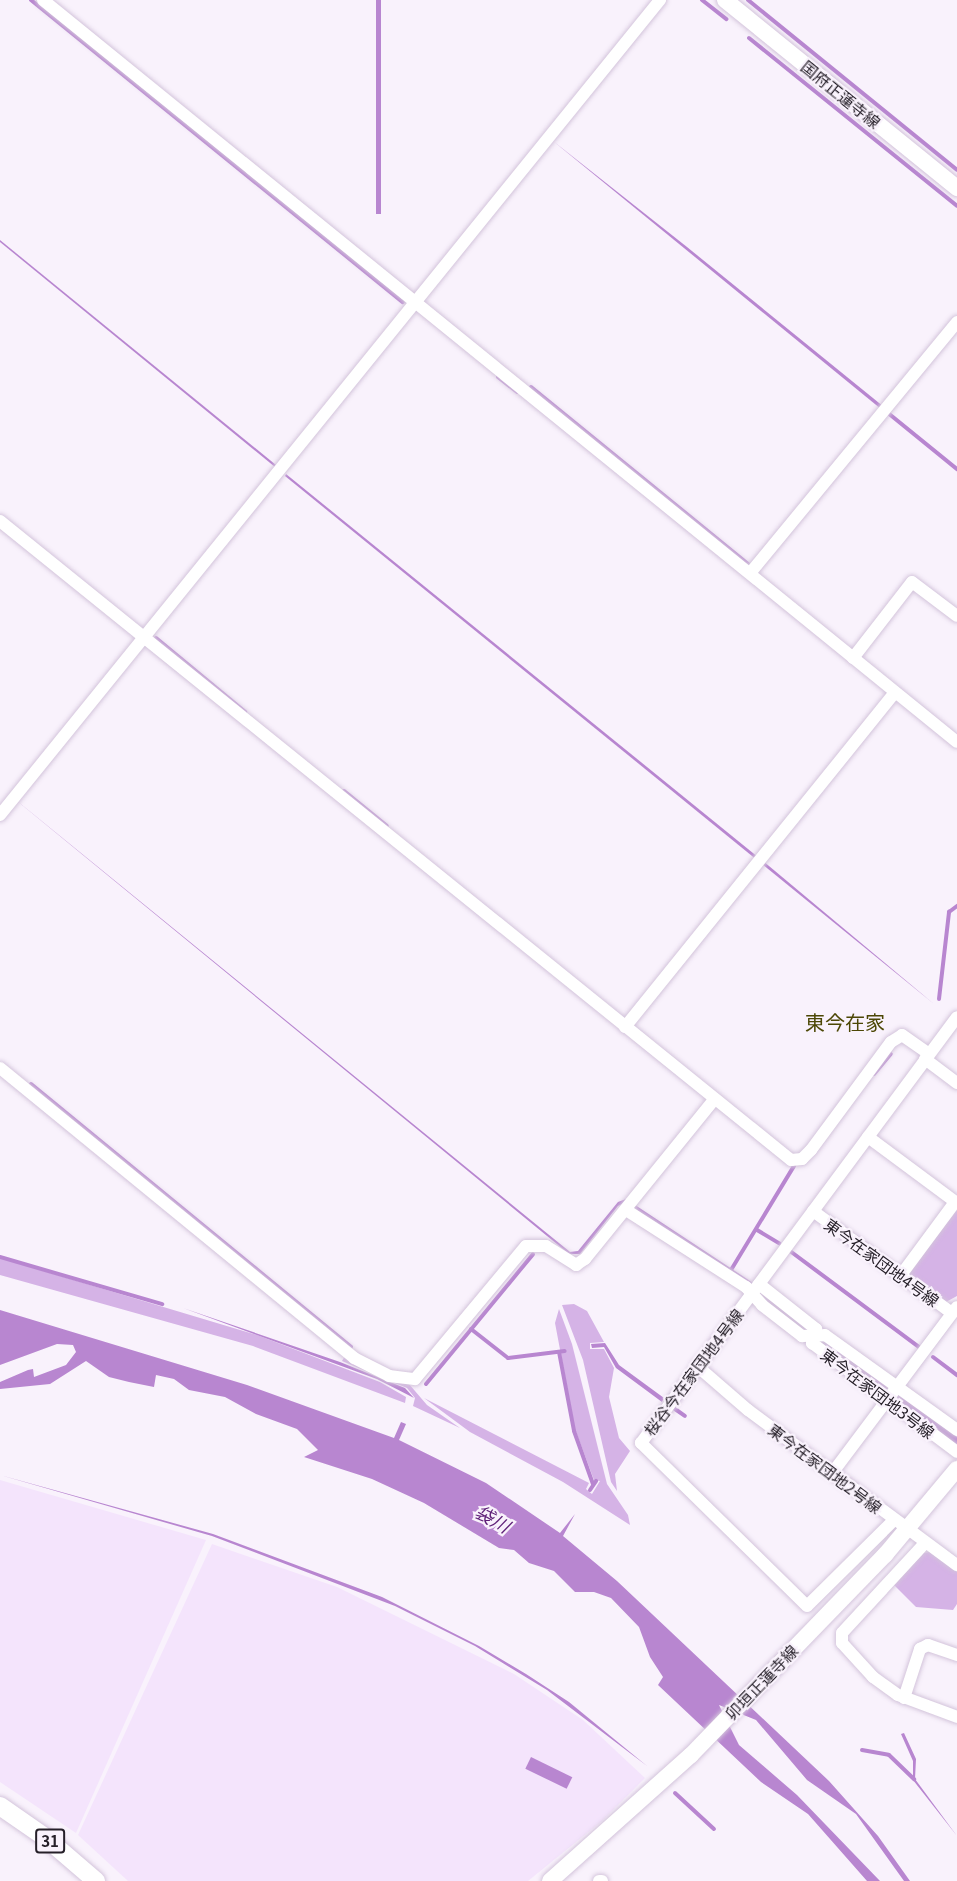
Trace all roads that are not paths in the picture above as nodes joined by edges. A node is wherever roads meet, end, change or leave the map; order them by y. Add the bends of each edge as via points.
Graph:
1 (43, 0) edge
2 (660, 0) edge
3 (726, 0) edge
4 (957, 188) edge
5 (414, 302) junction
6 (957, 322) edge
7 (0, 521) edge
8 (751, 572) junction
9 (957, 616) edge
10 (145, 637) junction
11 (853, 658) junction
12 (895, 692) junction
13 (957, 742) edge
14 (0, 815) edge
15 (957, 1017) edge
16 (625, 1027) junction
17 (927, 1057) junction
18 (0, 1068) edge
19 (957, 1083) edge
20 (713, 1101) junction
21 (868, 1137) junction
22 (956, 1202) edge
23 (626, 1210) junction
24 (813, 1211) junction
25 (901, 1275) junction
26 (759, 1284) junction
27 (751, 1295) junction
28 (955, 1310) edge
29 (815, 1336) junction
30 (697, 1366) junction
31 (897, 1388) junction
32 (887, 1401) junction
33 (957, 1430) edge
34 (957, 1452) edge
35 (957, 1469) edge
36 (833, 1472) junction
37 (901, 1525) junction
38 (925, 1543) junction
39 (957, 1565) edge
40 (957, 1655) edge
41 (904, 1698) junction
42 (957, 1717) edge
43 (0, 1806) edge
44 (96, 1881) edge
45 (550, 1881) edge

1 - 5 street
2 - 5 street
3 - 4 main road, 国府正蓮寺線
5 - 8 street
5 - 10 street
6 - 8 street
7 - 10 street
8 - 11 street
9 - 11 street via 912,582
10 - 14 street
10 - 16 street
11 - 12 street
12 - 13 street
12 - 16 street
15 - 17 street, 桜谷今在家団地4号線
16 - 20 street
17 - 19 street
17 - 20 street via 902,1035 891,1042 802,1159 791,1160
17 - 21 street, 桜谷今在家団地4号線
18 - 23 street via 354,1358 389,1376 415,1379 526,1246 546,1246 576,1265
20 - 23 street
21 - 22 street
21 - 24 street, 桜谷今在家団地4号線
22 - 25 street
23 - 27 street via 746,1287
24 - 25 street, 東今在家団地4号線
24 - 26 street, 桜谷今在家団地4号線
25 - 28 street, 東今在家団地4号線
26 - 27 street, 桜谷今在家団地4号線
26 - 29 street, 東今在家団地3号線 via 816,1329
27 - 29 street via 802,1336
27 - 30 street, 桜谷今在家団地4号線
28 - 31 street
29 - 31 street via 825,1335
29 - 32 street, 東今在家団地3号線 via 812,1343
30 - 36 street, 東今在家団地2号線
30 - 37 street, 桜谷今在家団地4号線 via 641,1443 807,1606
31 - 32 street
31 - 33 street
32 - 34 street, 東今在家団地3号線
32 - 36 street
35 - 37 main road, 卯垣正蓮寺線
36 - 37 street, 東今在家団地2号線
37 - 38 street, 東今在家団地2号線
37 - 45 main road, 卯垣正蓮寺線 via 770,1673 691,1755
38 - 39 street, 東今在家団地2号線
38 - 41 street via 842,1633 842,1643 873,1677
40 - 41 street via 928,1645 921,1649
41 - 42 street
43 - 44 main road, 31 via 46,1838

